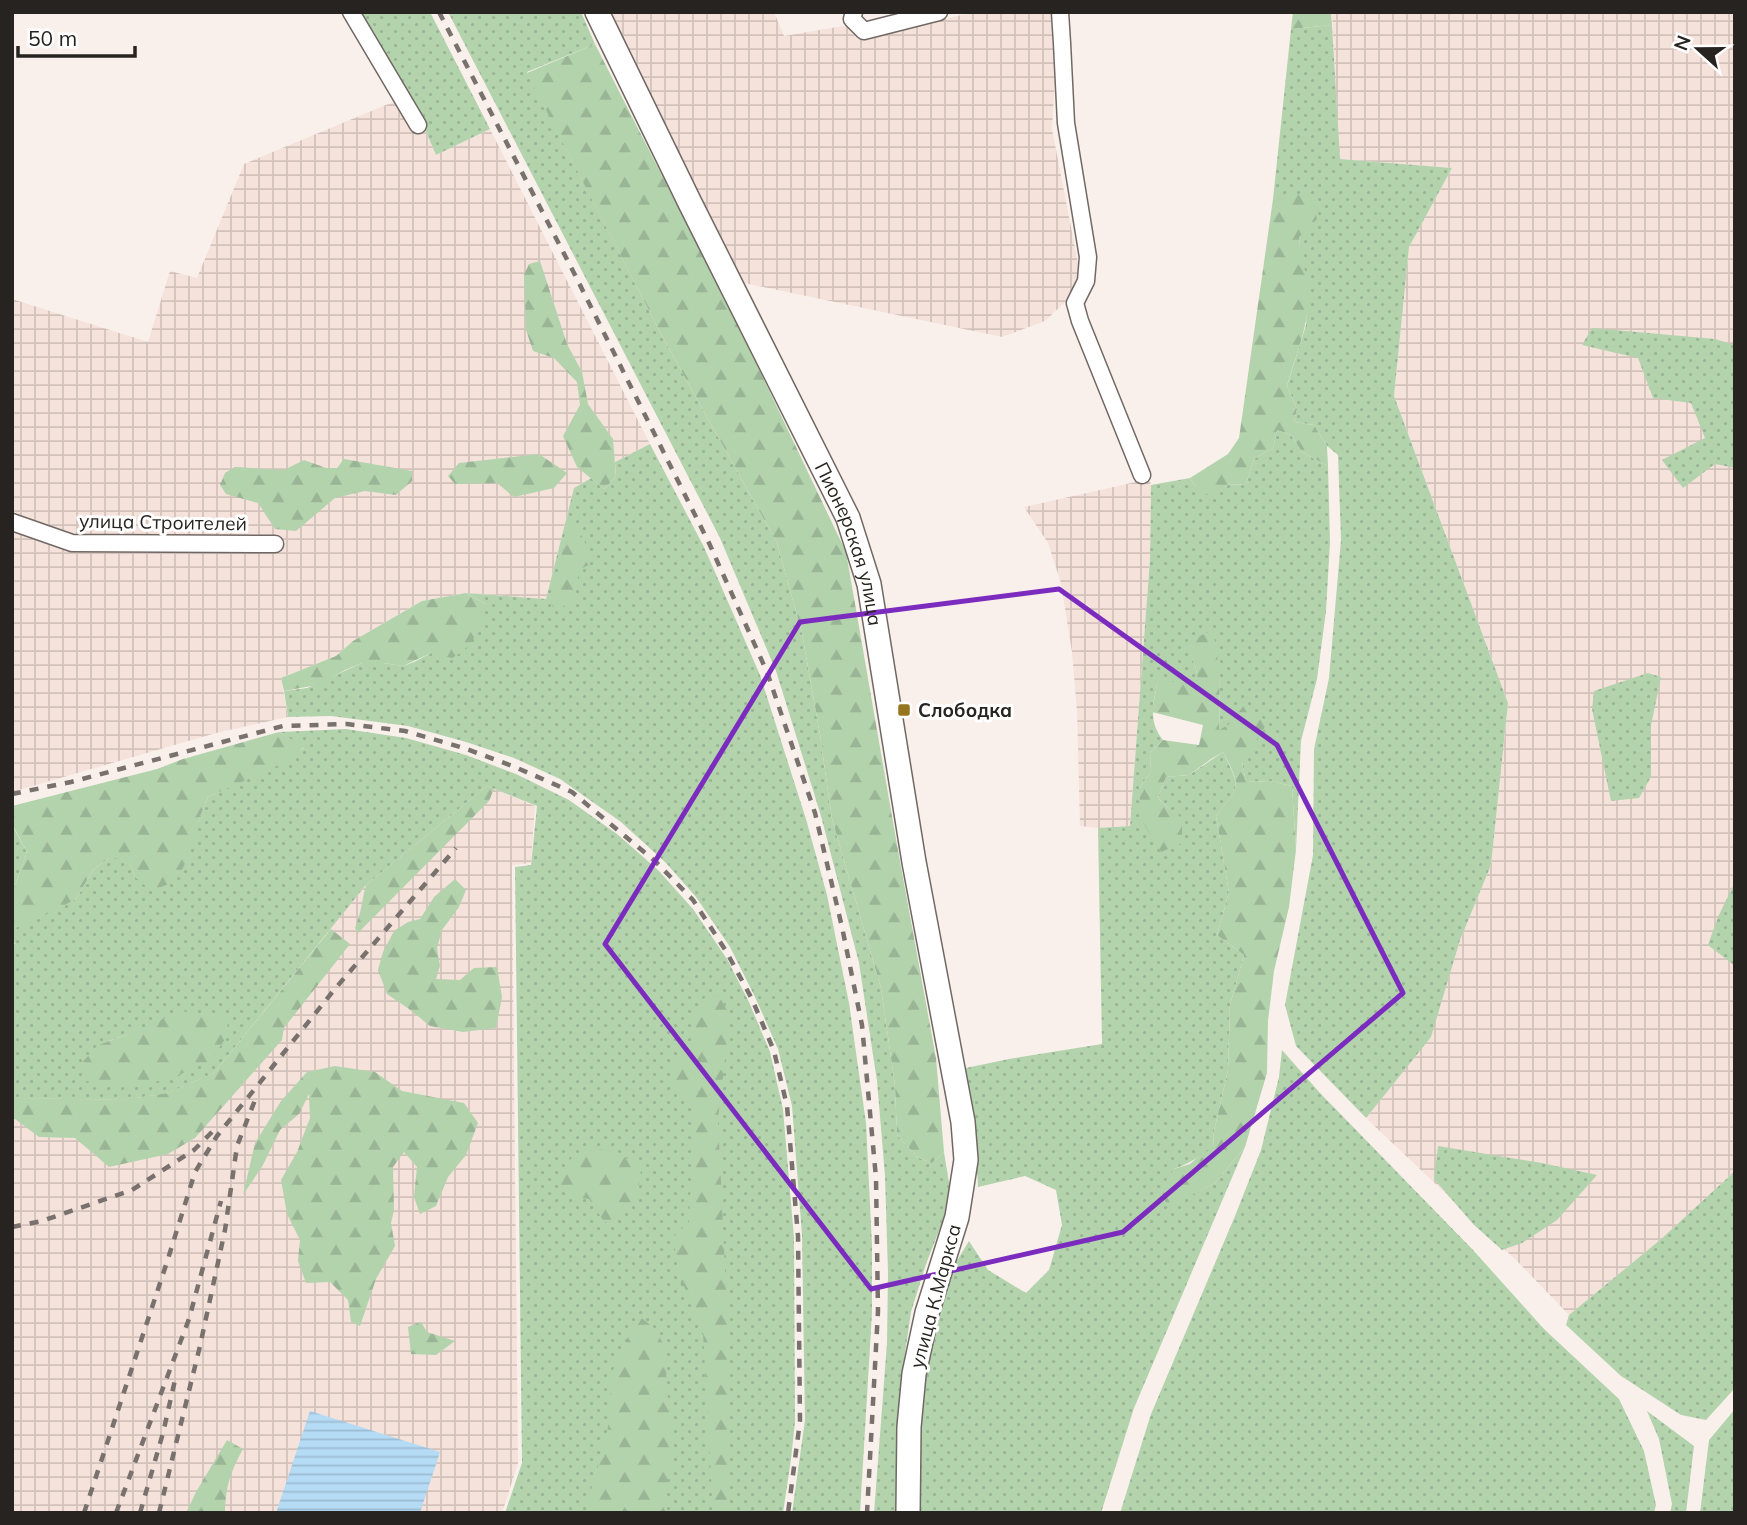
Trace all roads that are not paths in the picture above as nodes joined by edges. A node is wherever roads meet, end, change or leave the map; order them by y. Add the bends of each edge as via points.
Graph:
1 (351, 12) edge
2 (597, 12) edge
3 (939, 12) edge
4 (1060, 12) edge
5 (853, 16) edge
6 (418, 125) dead end
7 (1142, 475) dead end
8 (12, 522) edge
9 (275, 544) dead end
10 (963, 1122) joint
11 (908, 1513) edge

1 - 6 street
2 - 10 main road, Пионерская улица via 848,518 869,584 914,862
3 - 5 street via 864,31
4 - 7 street via 1066,123 1087,257 1086,281 1075,303
8 - 9 street, улица Строителей via 72,542
10 - 11 main road, улица К.Маркса via 966,1160 957,1217 929,1303 914,1374

